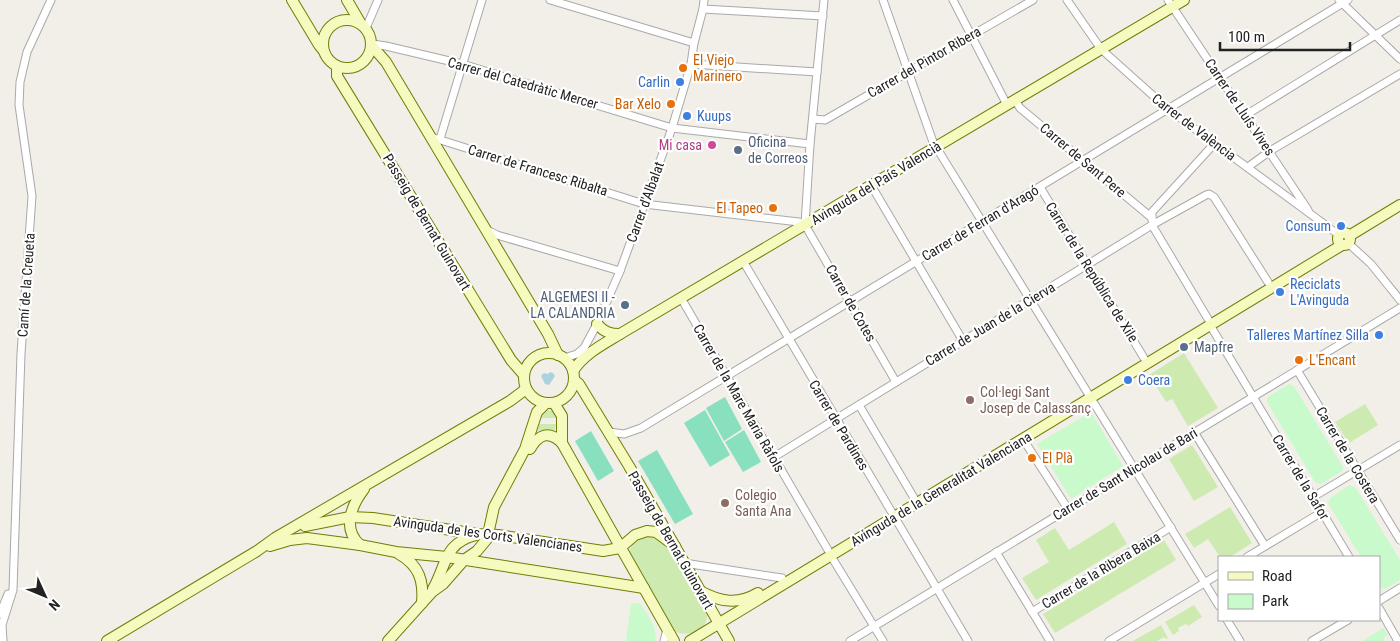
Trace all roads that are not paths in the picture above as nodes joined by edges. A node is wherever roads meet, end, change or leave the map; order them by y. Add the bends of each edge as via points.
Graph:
1 (51, 0) edge
2 (292, 0) edge
3 (347, 0) edge
4 (378, 0) edge
5 (482, 0) edge
6 (550, 0) edge
7 (704, 0) edge
8 (824, 0) edge
9 (883, 0) edge
10 (953, 0) edge
11 (1034, 0) edge
12 (1067, 0) edge
13 (1184, 0) edge
14 (1343, 1) edge
15 (1170, 3) edge
16 (703, 9) junction
17 (823, 16) junction
18 (1400, 20) edge
19 (364, 26) junction
20 (970, 35) junction
21 (1375, 36) junction
22 (694, 43) junction
23 (372, 45) junction
24 (1101, 49) junction
25 (324, 50) junction
26 (1400, 59) edge
27 (462, 64) junction
28 (692, 64) junction
29 (336, 66) junction
30 (817, 72) junction
31 (908, 72) junction
32 (1400, 74) edge
33 (1221, 77) junction
34 (1011, 102) junction
35 (1168, 109) junction
36 (1246, 115) junction
37 (814, 119) junction
38 (672, 128) junction
39 (436, 138) junction
40 (810, 144) junction
41 (1214, 144) junction
42 (936, 146) junction
43 (1270, 151) junction
44 (1083, 161) junction
45 (1248, 167) junction
46 (871, 185) junction
47 (1040, 187) junction
48 (644, 204) junction
49 (1400, 204) edge
50 (1311, 214) junction
51 (983, 222) junction
52 (1152, 222) junction
53 (805, 224) junction
54 (486, 230) junction
55 (1343, 240) junction
56 (743, 261) junction
57 (916, 262) junction
58 (1087, 265) junction
59 (620, 271) junction
60 (1268, 282) junction
61 (681, 298) junction
62 (1030, 300) junction
63 (1400, 300) edge
64 (850, 302) junction
65 (1400, 308) edge
66 (1209, 322) junction
67 (597, 324) junction
68 (620, 334) junction
69 (789, 340) junction
70 (963, 341) junction
71 (561, 357) junction
72 (1144, 358) junction
73 (1297, 370) junction
74 (524, 375) junction
75 (573, 376) junction
76 (727, 377) junction
77 (896, 382) junction
78 (526, 389) junction
79 (1089, 395) junction
80 (1254, 396) junction
81 (550, 403) junction
82 (859, 404) junction
83 (836, 419) junction
84 (608, 432) junction
85 (1194, 432) junction
86 (1023, 439) junction
87 (562, 443) junction
88 (1400, 445) edge
89 (774, 457) junction
90 (1134, 468) junction
91 (1358, 470) junction
92 (368, 485) junction
93 (504, 489) junction
94 (1313, 497) junction
95 (914, 498) junction
96 (1068, 509) junction
97 (1322, 512) junction
98 (892, 515) junction
99 (350, 516) junction
100 (1171, 527) junction
101 (293, 529) junction
102 (477, 534) junction
103 (489, 534) junction
104 (1400, 540) edge
105 (360, 545) junction
106 (675, 546) junction
107 (1264, 546) junction
108 (620, 548) junction
109 (257, 551) junction
110 (396, 552) junction
111 (996, 552) junction
112 (830, 553) junction
113 (1249, 556) edge
114 (1348, 556) edge
115 (447, 557) junction
116 (464, 560) junction
117 (684, 563) junction
118 (1218, 575) edge
119 (13, 577) junction
120 (782, 578) junction
121 (1205, 583) junction
122 (644, 588) junction
123 (936, 588) junction
124 (1400, 588) edge
125 (700, 591) junction
126 (432, 592) junction
127 (1380, 600) edge
128 (422, 603) junction
129 (1218, 604) edge
130 (1380, 610) edge
131 (1032, 612) junction
132 (0, 614) edge
133 (1228, 621) edge
134 (1346, 621) edge
135 (718, 624) junction
136 (874, 626) junction
137 (667, 629) junction
138 (3, 641) edge
139 (107, 641) edge
140 (388, 641) edge
141 (664, 641) edge
142 (674, 641) edge
143 (690, 641) edge
144 (729, 641) edge
145 (850, 641) edge
146 (883, 641) edge
147 (968, 641) edge
148 (1050, 641) edge
149 (1109, 641) edge
150 (1240, 641) edge
151 (1312, 641) edge
152 (1398, 641) edge

1 - 119 street, Camí de la Creueta via 27,52 21,76 20,105 32,196 21,354
2 - 25 street
3 - 19 street
4 - 19 street
5 - 27 street
6 - 22 street
7 - 16 street, Carrer d'Albalat
8 - 17 street
9 - 31 street
10 - 20 street, Carrer de Sant Pere
11 - 20 street, Carrer del Pintor Ribera
12 - 24 street, Carrer de València
13 - 15 street, Avinguda del País Valencià
14 - 21 street
14 - 33 street, Carrer de Ferran d'Aragó
15 - 24 street, Avinguda del País Valencià
15 - 33 street, Carrer de Lluís Vives
16 - 17 street
16 - 22 street, Carrer d'Albalat
17 - 30 street
18 - 21 street
19 - 23 street
19 - 25 street via 351,20 334,23 325,35
20 - 31 street, Carrer del Pintor Ribera
20 - 34 street, Carrer de Sant Pere
21 - 26 street
21 - 36 street
22 - 28 street, Carrer d'Albalat
23 - 27 street, Carrer del Catedràtic Mercer
23 - 29 street via 368,58 359,65 348,68
23 - 39 street
24 - 34 street, Avinguda del País Valencià
24 - 35 street, Carrer de València
25 - 29 street
27 - 38 street, Carrer del Catedràtic Mercer
27 - 39 street
28 - 30 street
28 - 38 street, Carrer d'Albalat
29 - 74 street, Passeig de Bernat Guinovart via 337,76 510,360
30 - 37 street
31 - 37 street, Carrer del Pintor Ribera via 825,120
31 - 42 street
32 - 43 street
33 - 35 street, Carrer de Ferran d'Aragó
33 - 36 street, Carrer de Lluís Vives
34 - 42 street, Avinguda del País Valencià
34 - 44 street, Carrer de Sant Pere
35 - 41 street, Carrer de València
35 - 44 street, Carrer de Ferran d'Aragó
36 - 43 street, Carrer de Lluís Vives
37 - 40 street
38 - 40 street, Carrer del Catedràtic Mercer
38 - 48 street, Carrer d'Albalat
39 - 48 street, Carrer de Francesc Ribalta
39 - 54 street
40 - 53 street
41 - 45 street, Carrer de València
41 - 52 street via 1152,212
42 - 46 street, Avinguda del País Valencià
42 - 51 street
43 - 45 street
43 - 50 street, Carrer de Lluís Vives
44 - 47 street, Carrer de Ferran d'Aragó
44 - 52 street, Carrer de Sant Pere
45 - 50 street, Carrer de València
46 - 53 street, Avinguda del País Valencià
46 - 57 street
47 - 51 street, Carrer de Ferran d'Aragó
47 - 58 street, Carrer de la República de Xile
48 - 53 street, Carrer de Francesc Ribalta
48 - 59 street, Carrer d'Albalat
49 - 55 street, Avinguda de la Generalitat Valenciana
50 - 55 street, Carrer de València
51 - 57 street, Carrer de Ferran d'Aragó
51 - 62 street
52 - 58 street, Carrer de Juan de la Cierva
52 - 60 street, Carrer de Juan de la Cierva via 1209,194
52 - 66 street, Carrer de Sant Pere
53 - 56 street, Avinguda del País Valencià
53 - 64 street, Carrer de Cotes
54 - 59 street
54 - 71 street
55 - 60 street, Avinguda de la Generalitat Valenciana
55 - 63 street, Carrer de València via 1371,264
55 - 66 street, Avinguda de la Generalitat Valenciana
56 - 61 street, Avinguda del País Valencià
56 - 69 street, Carrer de Pardines
57 - 64 street, Carrer de Ferran d'Aragó
57 - 70 street
58 - 62 street, Carrer de Juan de la Cierva
58 - 72 street, Carrer de la República de Xile
59 - 67 street, Carrer d'Albalat
60 - 66 street, Avinguda de la Generalitat Valenciana
61 - 68 street, Avinguda del País Valencià
61 - 76 street, Carrer de la Mare Maria Ràfols
62 - 70 street, Carrer de Juan de la Cierva
62 - 79 street
64 - 69 street, Carrer de Ferran d'Aragó
64 - 77 street, Carrer de Cotes
65 - 73 street, Carrer de Sant Nicolau de Bari
66 - 72 street, Avinguda de la Generalitat Valenciana
66 - 79 street, Avinguda de la Generalitat Valenciana
66 - 80 street, Carrer de la Safor
67 - 68 street via 610,334
67 - 71 street, Carrer d'Albalat via 578,354
68 - 75 street, Avinguda del País Valencià via 587,354
69 - 76 street, Carrer de Ferran d'Aragó
69 - 83 street, Carrer de Pardines
70 - 77 street, Carrer de Juan de la Cierva
71 - 74 street via 550,353 536,357
71 - 75 street
72 - 79 street, Avinguda de la Generalitat Valenciana
73 - 80 street, Carrer de Sant Nicolau de Bari
73 - 91 street, Carrer de la Costera
74 - 78 street
75 - 81 street via 572,388 567,395
75 - 84 street, Passeig de Bernat Guinovart
76 - 84 street, Carrer de Ferran d'Aragó via 641,428 624,434
76 - 89 street, Carrer de la Mare Maria Ràfols
77 - 82 street, Carrer de Juan de la Cierva
78 - 81 street via 538,401
78 - 92 street via 510,402
79 - 86 street, Avinguda de la Generalitat Valenciana
79 - 90 street
79 - 95 street, Avinguda de la Generalitat Valenciana
80 - 85 street, Carrer de Sant Nicolau de Bari
80 - 94 street, Carrer de la Safor
81 - 87 street via 562,416
81 - 93 street via 537,412 526,449
82 - 83 street, Carrer de Juan de la Cierva
82 - 95 street
83 - 89 street, Carrer de Juan de la Cierva
83 - 98 street, Carrer de Pardines
84 - 106 street, Passeig de Bernat Guinovart
85 - 90 street, Carrer de Sant Nicolau de Bari
85 - 107 street
86 - 96 street
86 - 98 street, Avinguda de la Generalitat Valenciana
87 - 93 street via 549,435 539,437 520,470
87 - 108 street
88 - 91 street
89 - 112 street, Carrer de la Mare Maria Ràfols
90 - 96 street, Carrer de Sant Nicolau de Bari
90 - 100 street
91 - 94 street
91 - 104 street, Carrer de la Costera
92 - 99 street
92 - 101 street
93 - 103 street via 494,507
94 - 97 street, Carrer de la Safor
95 - 98 street, Avinguda de la Generalitat Valenciana
96 - 111 street, Carrer de Sant Nicolau de Bari
97 - 107 street
97 - 114 street, Carrer de la Safor
98 - 112 street, Avinguda de la Generalitat Valenciana
98 - 123 street, Carrer de Pardines
99 - 101 street, Avinguda de les Corts Valencianes
99 - 102 street, Avinguda de les Corts Valencianes
99 - 105 street via 352,536
100 - 121 street
100 - 131 street, Carrer de la Ribera Baixa
101 - 109 street
102 - 103 street, Avinguda de les Corts Valencianes
102 - 115 street via 456,543
103 - 108 street, Avinguda de les Corts Valencianes via 603,551
103 - 116 street via 483,545
105 - 109 street, Avinguda de les Corts Valencianes via 307,538
105 - 110 street, Avinguda de les Corts Valencianes
106 - 108 street via 656,532 648,531 635,535
106 - 117 street, Passeig de Bernat Guinovart
107 - 113 street
108 - 122 street
109 - 139 street
110 - 115 street, Avinguda de les Corts Valencianes
110 - 128 street via 408,559 421,577
111 - 123 street, Carrer de Sant Nicolau de Bari
111 - 131 street
112 - 120 street, Avinguda de la Generalitat Valenciana
112 - 135 street, Avinguda de la Generalitat Valenciana
112 - 136 street, Carrer de la Mare Maria Ràfols
115 - 116 street, Avinguda de les Corts Valencianes
115 - 126 street
116 - 122 street, Avinguda de les Corts Valencianes
116 - 126 street
117 - 120 street
117 - 125 street, Passeig de Bernat Guinovart
118 - 121 street
119 - 132 street, Camí de la Creueta
119 - 138 street, Camí de la Creueta via 13,590 2,625
120 - 125 street, Avinguda de la Generalitat Valenciana via 737,602 716,600
121 - 129 street
121 - 149 street
122 - 137 street
123 - 136 street, Carrer de Sant Nicolau de Bari
123 - 147 street, Carrer de Pardines
124 - 127 street
125 - 135 street, Passeig de Bernat Guinovart
126 - 128 street
128 - 140 street
130 - 152 street
131 - 148 street
133 - 150 street
134 - 151 street
135 - 143 street, Passeig de Bernat Guinovart
135 - 144 street, Passeig de Bernat Guinovart
136 - 145 street, Carrer de Sant Nicolau de Bari
136 - 146 street, Carrer de la Mare Maria Ràfols
137 - 141 street
137 - 142 street

